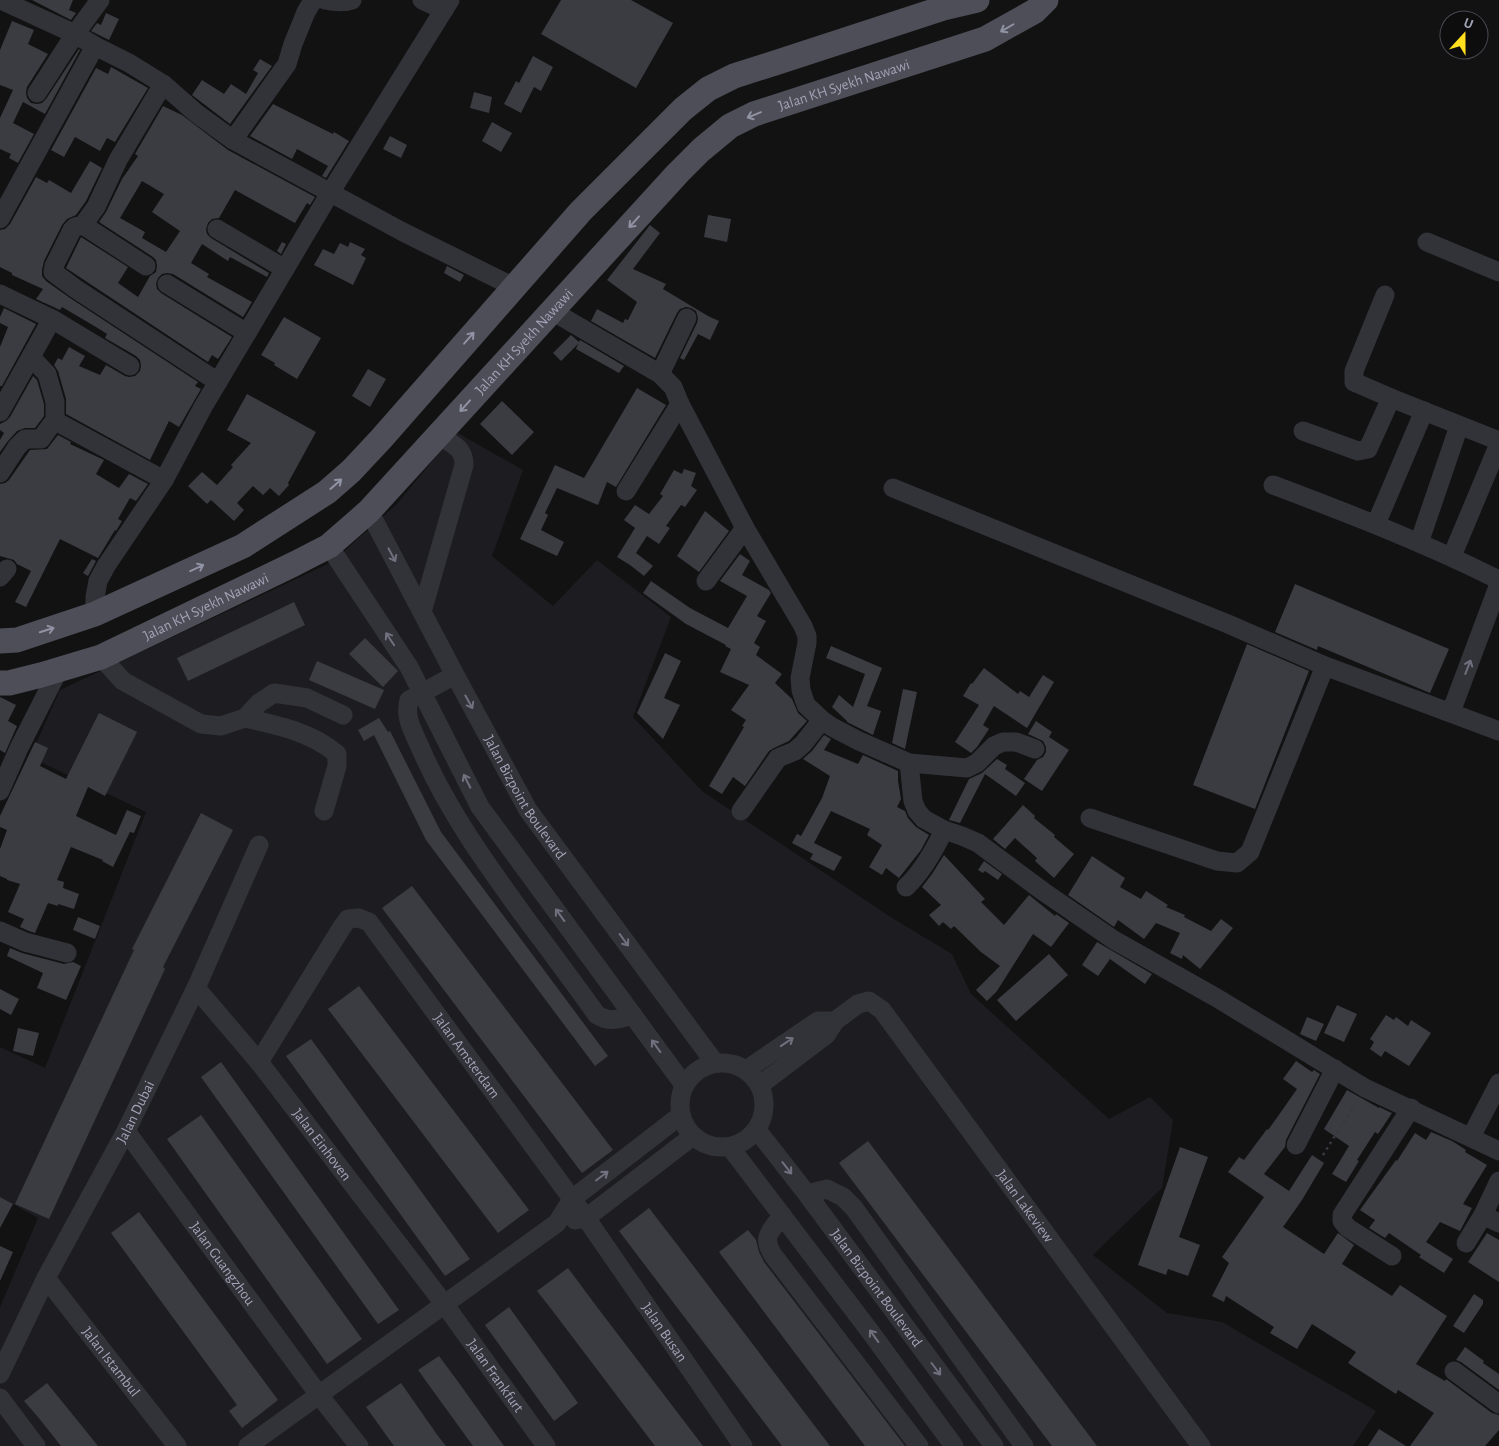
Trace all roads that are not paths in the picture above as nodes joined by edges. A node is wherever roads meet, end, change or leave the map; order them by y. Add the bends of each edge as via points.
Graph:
1 (1, 0) edge
2 (100, 0) edge
3 (315, 0) edge
4 (325, 0) edge
5 (352, 0) edge
6 (422, 0) edge
7 (977, 0) edge
8 (1037, 4) edge
9 (447, 5) edge
10 (75, 34) junction
11 (95, 46) junction
12 (163, 84) junction
13 (37, 93) dead end
14 (233, 140) junction
15 (330, 193) junction
16 (0, 219) edge
17 (83, 225) junction
18 (217, 229) dead end
19 (1427, 242) dead end
20 (146, 266) dead end
21 (285, 269) junction
22 (1499, 272) edge
23 (167, 284) dead end
24 (514, 286) junction
25 (0, 294) edge
26 (1385, 295) dead end
27 (552, 311) junction
28 (687, 318) dead end
29 (52, 319) junction
30 (247, 333) junction
31 (31, 357) junction
32 (130, 366) dead end
33 (660, 374) junction
34 (218, 382) junction
35 (1391, 398) junction
36 (680, 404) junction
37 (1424, 411) junction
38 (0, 412) edge
39 (55, 422) junction
40 (1459, 426) junction
41 (1304, 431) dead end
42 (438, 435) junction
43 (1499, 442) edge
44 (0, 473) edge
45 (164, 480) junction
46 (1273, 485) dead end
47 (893, 488) dead end
48 (626, 491) dead end
49 (369, 512) junction
50 (1376, 524) junction
51 (745, 528) junction
52 (1419, 543) junction
53 (328, 546) junction
54 (1452, 556) junction
55 (1499, 580) edge
56 (706, 581) dead end
57 (1499, 584) edge
58 (422, 612) junction
59 (95, 614) junction
60 (0, 641) edge
61 (102, 656) junction
62 (1325, 666) junction
63 (59, 670) junction
64 (454, 675) junction
65 (0, 682) edge
66 (421, 692) junction
67 (1451, 712) junction
68 (343, 715) dead end
69 (245, 718) junction
70 (822, 720) junction
71 (1499, 731) edge
72 (1035, 749) dead end
73 (909, 763) junction
74 (0, 791) edge
75 (324, 811) dead end
76 (741, 811) dead end
77 (1090, 818) dead end
78 (944, 830) junction
79 (260, 845) dead end
80 (906, 887) dead end
81 (0, 931) edge
82 (67, 953) dead end
83 (196, 988) junction
84 (633, 1015) junction
85 (834, 1021) junction
86 (259, 1062) junction
87 (715, 1063) junction
88 (1335, 1069) junction
89 (746, 1070) junction
90 (1499, 1083) edge
91 (760, 1084) junction
92 (684, 1085) junction
93 (1411, 1108) junction
94 (681, 1115) junction
95 (757, 1130) junction
96 (126, 1131) junction
97 (693, 1136) junction
98 (1471, 1137) junction
99 (1296, 1145) dead end
100 (730, 1147) junction
101 (1499, 1151) edge
102 (1499, 1181) edge
103 (807, 1194) junction
104 (572, 1198) junction
105 (782, 1215) junction
106 (586, 1218) junction
107 (1491, 1219) edge
108 (556, 1223) junction
109 (1466, 1243) dead end
110 (1392, 1256) dead end
111 (46, 1278) junction
112 (445, 1305) junction
113 (1454, 1371) dead end
114 (0, 1374) edge
115 (319, 1395) junction
116 (0, 1398) edge
117 (1499, 1404) edge
118 (36, 1446) edge
119 (177, 1446) edge
120 (248, 1446) edge
121 (359, 1446) edge
122 (546, 1446) edge
123 (743, 1446) edge
124 (919, 1446) edge
125 (954, 1446) edge
126 (994, 1446) edge
127 (1024, 1446) edge
128 (1201, 1446) edge

1 - 10 street
2 - 10 street
3 - 14 street via 306,12 287,64
4 - 5 street
6 - 9 street
7 - 24 main road via 760,67 708,89 683,109 588,204
8 -> 27 main road, Jalan KH Syekh Nawawi via 985,39 754,114 730,126 678,172
9 - 15 street
10 - 11 street
10 - 13 street
11 - 12 street
11 - 16 street
12 - 14 street
12 - 17 street
14 - 15 street
15 - 21 street
15 - 24 street
17 - 20 street
17 - 34 street via 72,230 53,272
18 - 21 street
19 - 22 street
21 - 30 street
23 - 30 street
59 -> 24 main road via 243,546 326,492 381,439
25 - 29 street
26 - 35 street via 1354,371 1354,382
27 - 33 street
27 -> 42 main road, Jalan KH Syekh Nawawi
28 - 33 street
29 - 31 street
29 - 32 street
30 - 34 street
31 - 38 street
31 - 39 street via 47,374 55,402
33 - 36 street via 673,387
34 - 45 street
35 - 37 street
35 - 41 street via 1368,449 1358,451
36 - 48 street
36 - 51 street
37 - 40 street
37 - 50 street
39 - 44 street via 41,439 25,439
39 - 45 street
40 - 43 street
40 - 52 street
42 - 49 main road, Jalan KH Syekh Nawawi
42 - 58 street via 461,451 464,465
43 - 54 street
45 - 59 street via 106,566 98,582
46 - 50 street
47 - 62 street
49 - 53 main road, Jalan KH Syekh Nawawi
49 -> 58 street, Jalan Bizpoint Boulevard
50 - 52 street
51 - 56 street
51 - 70 street via 803,626 807,643 800,678 801,690 806,705
52 - 54 street
53 - 61 main road, Jalan KH Syekh Nawawi
66 -> 53 street via 409,667
54 - 55 street
67 -> 57 street
58 - 64 street, Jalan Bizpoint Boulevard
60 -> 59 main road via 17,640
61 - 63 main road, Jalan KH Syekh Nawawi
61 - 69 street via 123,680 201,724 221,726
62 - 67 street
62 - 77 street via 1250,852 1237,863 1217,861
63 - 65 main road, Jalan KH Syekh Nawawi via 9,683
63 - 74 street
64 - 66 street
64 -> 87 street, Jalan Bizpoint Boulevard via 528,810
84 -> 66 street via 480,807
66 - 84 street via 409,700 408,718 455,817 492,873 597,1015 613,1021
67 - 71 street
68 - 69 street via 307,698 274,693 259,702
69 - 75 street via 288,728 337,754 337,766
70 - 73 street
70 - 76 street via 795,751 778,758
72 - 73 street via 1016,742 1003,742 967,768
73 - 78 street via 917,811 924,819
78 - 80 street via 917,877
78 - 88 street via 978,843 1114,940
79 - 83 street, Jalan Dubai
81 - 82 street via 25,942
83 - 86 street, Jalan Einhoven
83 - 96 street, Jalan Dubai
92 -> 84 street
89 -> 85 street via 818,1021
85 - 91 street via 826,1035
85 - 128 street, Jalan Lakeview via 858,1004 869,1001 882,1010
86 - 104 street, Jalan Amsterdam via 348,919 369,922
86 - 112 street, Jalan Einhoven
87 - 89 street via 731,1063
87 - 92 street via 697,1070
88 - 93 street via 1365,1088
88 - 99 street
89 - 91 street
90 - 98 street
91 - 95 street via 765,1100 764,1116
92 - 94 street
93 - 98 street
93 - 110 street via 1342,1215 1342,1221 1348,1228
94 - 97 street
104 -> 94 street
95 - 100 street via 745,1141
95 -> 103 street, Jalan Bizpoint Boulevard
96 - 111 street, Jalan Dubai
96 - 115 street, Jalan Guangzhou
97 - 100 street via 716,1147
97 - 106 street
98 - 101 street
100 - 105 street, Jalan Bizpoint Boulevard
102 - 107 street
103 -> 126 street, Jalan Bizpoint Boulevard
103 - 127 street via 827,1189 843,1197 854,1208
104 - 106 street, Jalan Amsterdam
104 - 108 street
105 - 124 street via 767,1238 770,1251
125 -> 105 street, Jalan Bizpoint Boulevard
106 - 108 street
106 - 123 street, Jalan Busan
107 - 109 street
108 - 112 street
111 - 114 street, Jalan Dubai
111 - 119 street, Jalan Istambul
112 - 115 street
112 - 122 street, Jalan Frankfurt
113 - 117 street
115 - 120 street
115 - 121 street, Jalan Guangzhou
116 - 118 street

